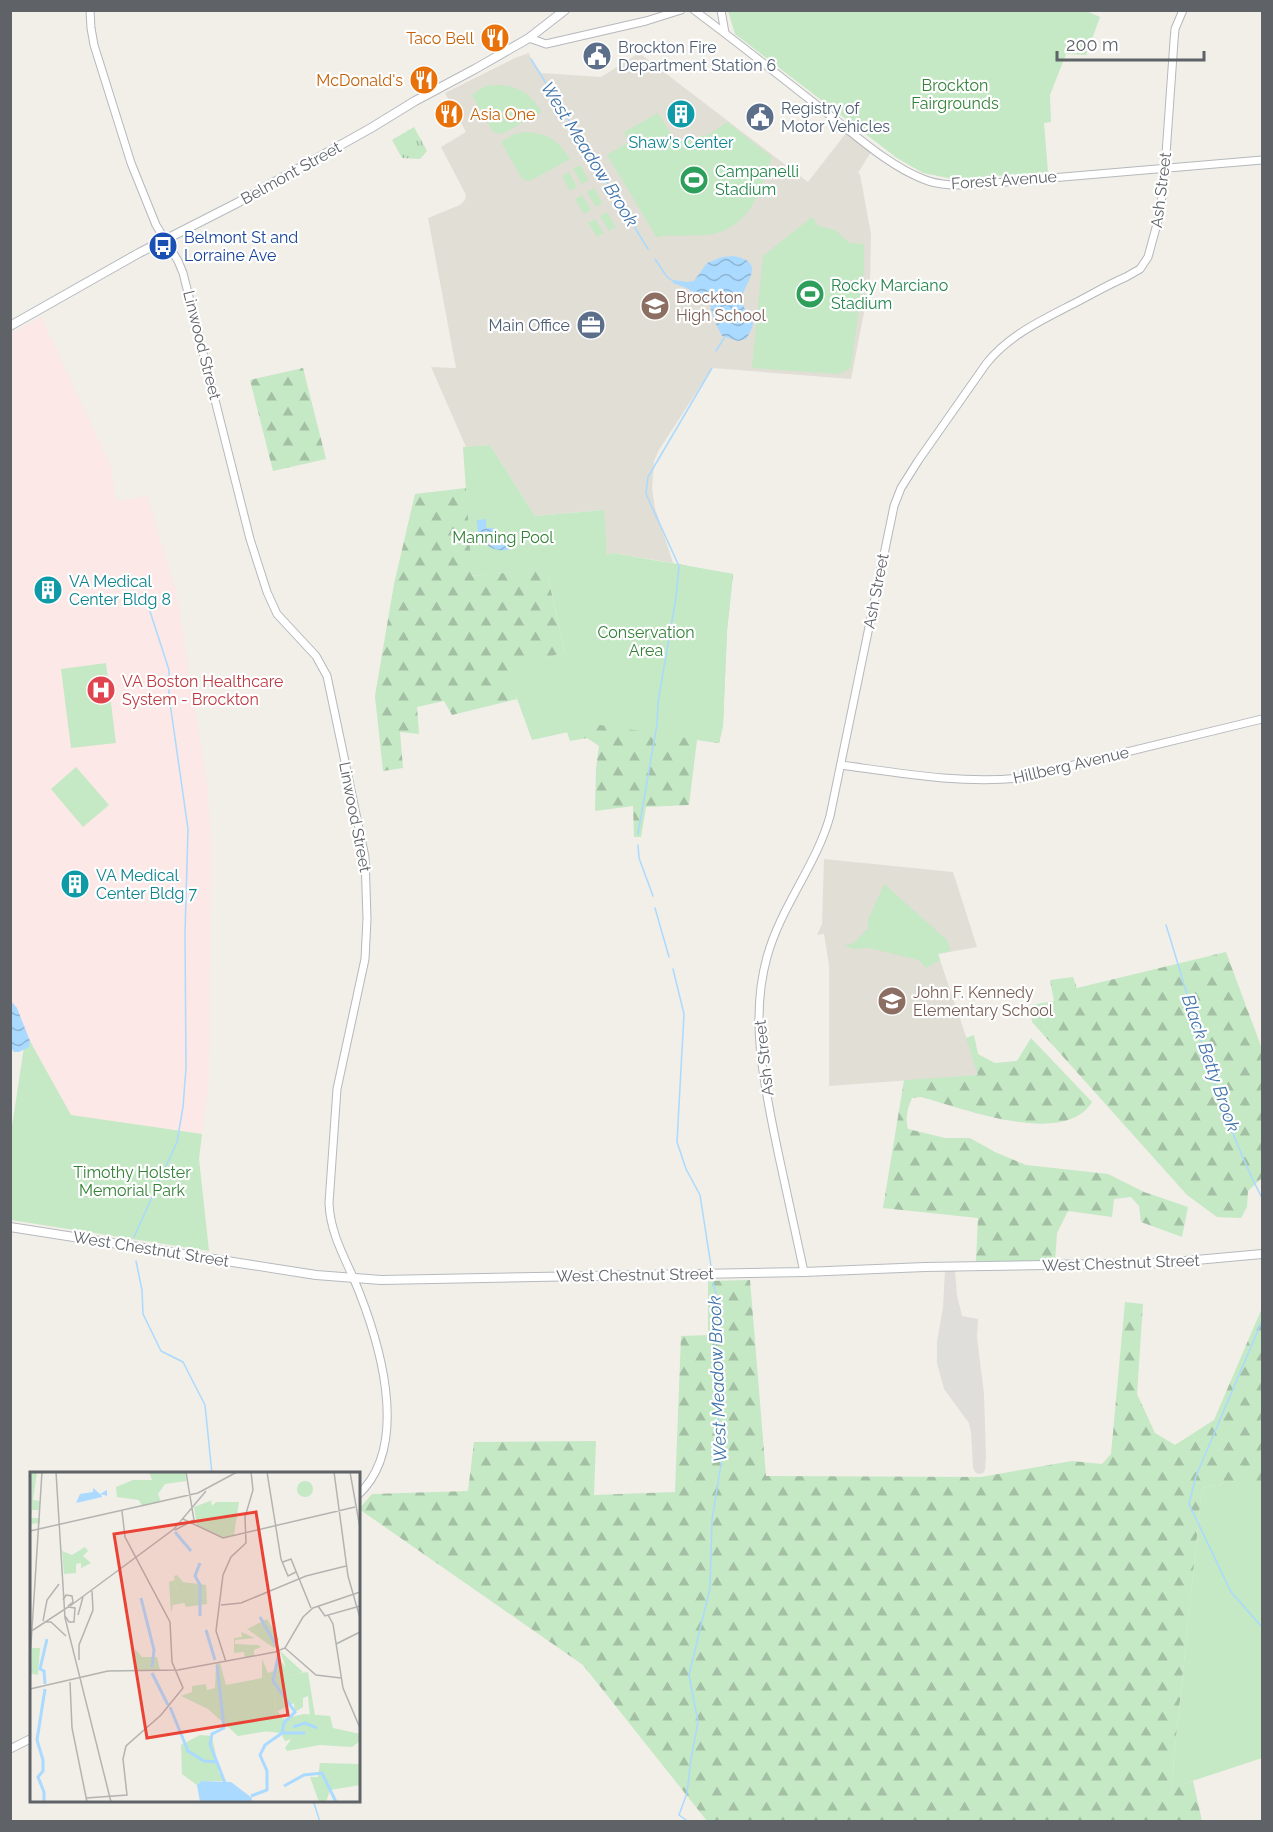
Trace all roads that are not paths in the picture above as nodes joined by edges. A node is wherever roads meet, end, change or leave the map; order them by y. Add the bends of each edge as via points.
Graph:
1 (90, 10) edge
2 (565, 10) edge
3 (681, 10) edge
4 (694, 10) edge
5 (721, 10) edge
6 (1184, 10) edge
7 (725, 33) junction
8 (529, 38) junction
9 (1263, 160) edge
10 (1165, 168) junction
11 (165, 239) junction
12 (10, 326) edge
13 (1263, 719) edge
14 (841, 765) junction
15 (10, 1227) edge
16 (1263, 1254) edge
17 (804, 1272) junction
18 (353, 1278) junction
19 (360, 1493) edge
20 (30, 1739) edge
21 (10, 1749) edge

1 - 11 street, Linwood Street via 94,45 120,130 152,216
2 - 8 main road, Belmont Street
3 - 8 street via 546,44
4 - 7 street, Forest Avenue
5 - 7 street
6 - 10 street, Ash Street via 1175,29
7 - 10 street, Forest Avenue via 872,148 923,179 951,185 982,184
8 - 11 main road, Belmont Street via 239,202
9 - 10 street, Forest Avenue
10 - 14 street, Ash Street via 1156,231 1143,266 1032,326 999,350 901,488 891,519
11 - 12 main road, Belmont Street
11 - 18 street, Linwood Street via 183,273 267,592 280,619 316,656 327,676 363,843 367,871 366,953 337,1089 329,1203 332,1227
13 - 14 street, Hillberg Avenue via 1020,778 956,779
14 - 17 street, Ash Street via 820,845 773,938 760,999 765,1086
15 - 18 main road, West Chestnut Street
16 - 17 main road, West Chestnut Street via 1163,1263
17 - 18 main road, West Chestnut Street
18 - 19 street, Linwood Street via 377,1344 388,1434 383,1454
20 - 21 street

